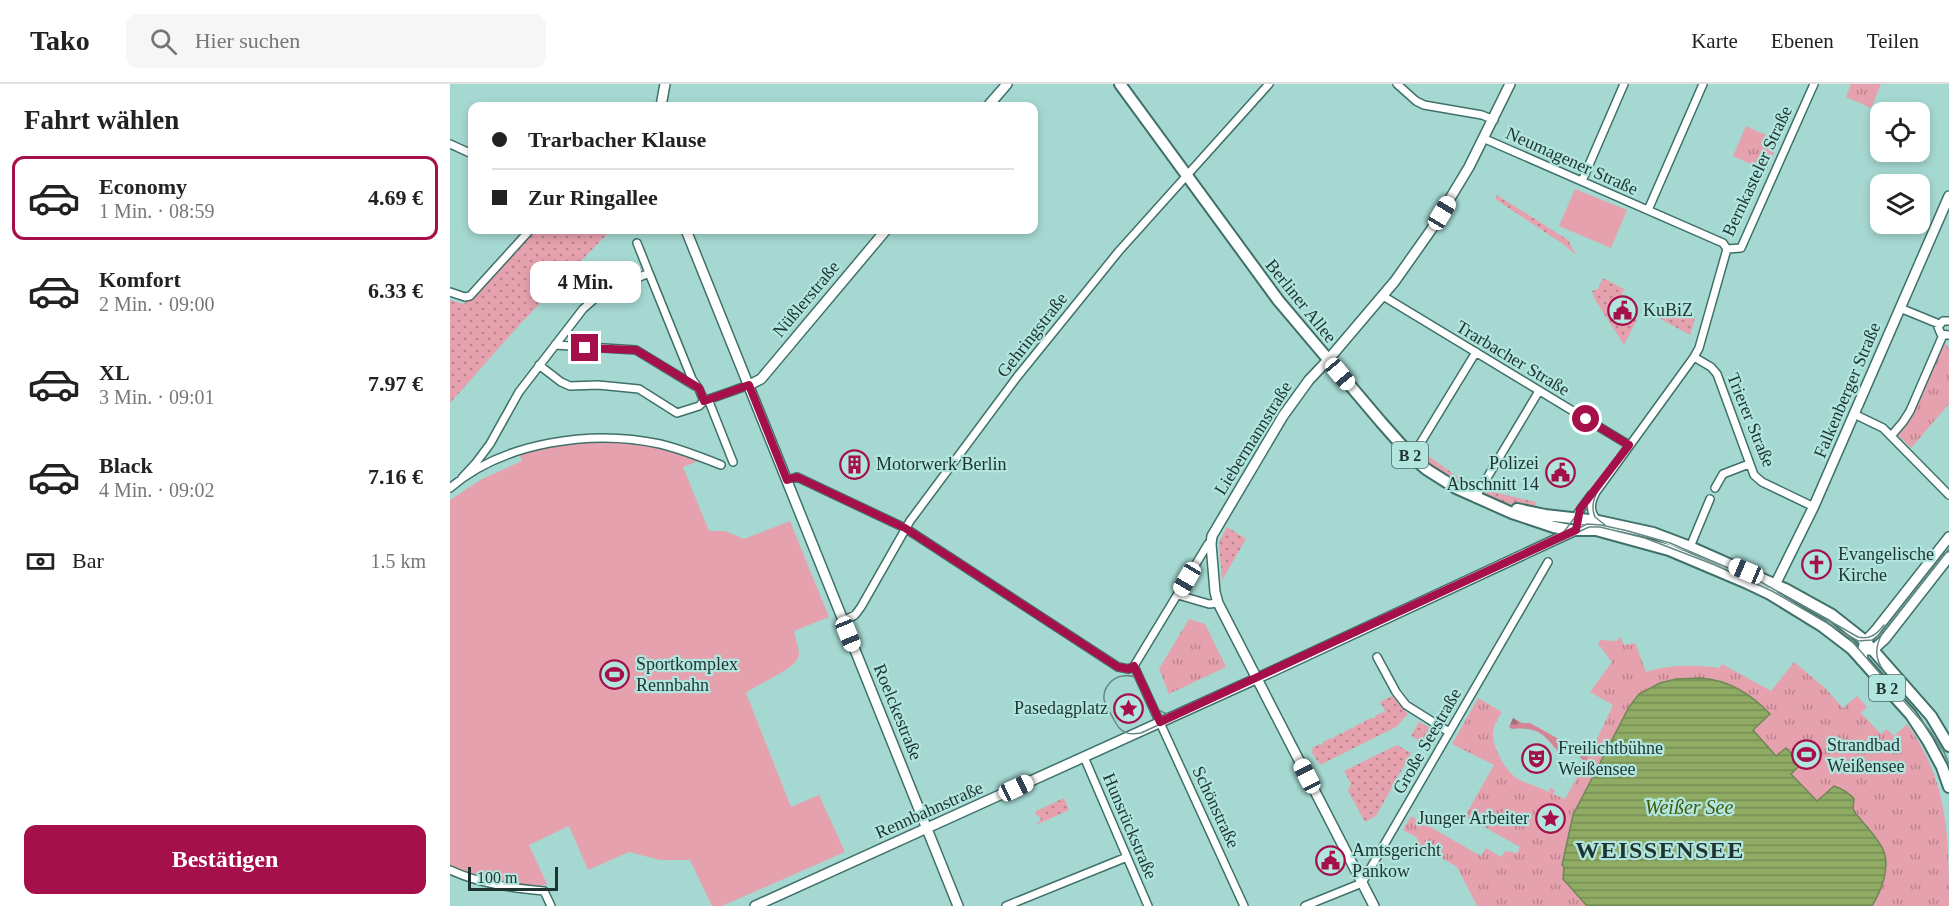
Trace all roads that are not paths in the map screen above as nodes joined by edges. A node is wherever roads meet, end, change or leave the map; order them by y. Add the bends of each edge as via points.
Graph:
1 (665, 84) edge
2 (1007, 84) edge
3 (1119, 84) edge
4 (1269, 84) edge
5 (1397, 84) edge
6 (1510, 84) edge
7 (1624, 84) edge
8 (1703, 84) edge
9 (1814, 84) edge
10 (662, 102) edge
11 (991, 102) edge
12 (1494, 120) junction
13 (1485, 138) junction
14 (450, 144) edge
15 (468, 152) edge
16 (1186, 176) junction
17 (1582, 181) junction
18 (1949, 196) edge
19 (1648, 210) junction
20 (526, 234) edge
21 (688, 234) edge
22 (883, 234) edge
23 (637, 243) dead end
24 (1726, 249) junction
25 (649, 273) junction
26 (450, 292) edge
27 (1383, 296) junction
28 (1900, 308) junction
29 (1949, 321) edge
30 (1939, 324) junction
31 (1946, 335) edge
32 (555, 345) junction
33 (1476, 352) junction
34 (1694, 357) junction
35 (1328, 360) junction
36 (539, 365) junction
37 (749, 385) junction
38 (699, 388) junction
39 (1539, 391) junction
40 (706, 400) junction
41 (1854, 414) junction
42 (1891, 436) junction
43 (1629, 445) junction
44 (1412, 457) junction
45 (733, 462) dead end
46 (1749, 464) junction
47 (721, 465) dead end
48 (462, 478) junction
49 (1604, 479) junction
50 (787, 480) junction
51 (450, 488) edge
52 (1715, 488) dead end
53 (1949, 495) edge
54 (1475, 498) junction
55 (1710, 499) dead end
56 (1814, 507) junction
57 (1603, 522) junction
58 (1577, 524) junction
59 (905, 528) junction
60 (1949, 537) edge
61 (1211, 544) junction
62 (1690, 547) junction
63 (1949, 557) edge
64 (1548, 562) dead end
65 (1772, 589) junction
66 (1178, 595) junction
67 (1218, 603) junction
68 (843, 621) junction
69 (1863, 650) junction
70 (1377, 657) dead end
71 (1134, 666) junction
72 (1258, 678) junction
73 (1160, 722) junction
74 (1449, 732) junction
75 (1949, 746) edge
76 (1084, 757) junction
77 (1949, 787) edge
78 (926, 829) junction
79 (1127, 857) junction
80 (450, 870) edge
81 (1362, 883) junction
82 (551, 906) edge
83 (755, 906) edge
84 (958, 906) edge
85 (1006, 906) edge
86 (1148, 906) edge
87 (1244, 906) edge
88 (1305, 906) edge
89 (1374, 906) edge

1 - 10 main road
2 - 11 main road
3 - 16 main road, Berliner Allee / B 2
4 - 16 street, Gehringstraße
5 - 12 street, Neumagener Straße via 1424,105
6 - 12 main road, Liebermannstraße
7 - 17 street
8 - 19 street, Neumagener Straße
9 - 24 street, Bernkasteler Straße via 1741,248
12 - 13 main road, Liebermannstraße
13 - 17 street, Neumagener Straße
13 - 27 main road, Liebermannstraße via 1442,213
14 - 15 street
16 - 35 main road, Berliner Allee / B 2 via 1264,283
16 - 59 street, Gehringstraße via 1074,306
17 - 19 street, Neumagener Straße
18 - 28 main road, Falkenberger Straße
19 - 24 street, Neumagener Straße via 1723,243
20 - 26 street via 470,296
21 - 37 main road, Roelckestraße
22 - 37 main road, Nüßlerstraße via 761,379
23 - 25 street
24 - 34 street, Bernkasteler Straße
25 - 32 street via 592,300
25 - 38 street
27 - 33 street, Trarbacher Straße
27 - 35 main road, Liebermannstraße
28 - 30 street
28 - 41 main road, Falkenberger Straße
29 - 30 street
30 - 31 street via 1938,329
31 - 42 street via 1910,411
32 - 36 street
32 - 38 street via 636,350
33 - 39 street, Trarbacher Straße
33 - 44 street
34 - 43 street, Bernkasteler Straße
34 - 46 street, Trierer Straße via 1717,374
35 - 44 main road, Berliner Allee / B 2
35 - 61 main road, Liebermannstraße via 1283,416 1212,536
36 - 40 street via 570,386 639,389 677,413
36 - 48 street via 490,444
37 - 40 street
37 - 50 main road, Roelckestraße
38 - 40 street
39 - 43 street, Trarbacher Straße
39 - 54 street
40 - 45 street
41 - 42 street via 1879,425
41 - 56 main road, Falkenberger Straße
42 - 53 street
43 - 49 street, Bernkasteler Straße
44 - 54 main road, Berliner Allee / B 2
46 - 52 street via 1724,474
46 - 56 street, Trierer Straße via 1762,482
47 - 48 street via 658,444 618,439 574,440 530,447
48 - 51 street
49 - 57 street, Bernkasteler Straße via 1591,504 1592,513
49 - 58 street, Bernkasteler Straße via 1582,507
50 - 59 street via 797,477
50 - 68 main road, Roelckestraße
54 - 58 main road, Berliner Allee / B 2 via 1539,523
55 - 62 street
56 - 65 main road, Falkenberger Straße
57 - 58 main road, Rennbahnstraße
57 - 62 main road, Berliner Allee / B 2 via 1653,533
58 - 65 main road, Berliner Allee / B 2 via 1662,548 1747,583
58 - 72 main road, Rennbahnstraße
59 - 68 street, Gehringstraße via 861,607
59 - 71 street via 1118,667
60 - 69 main road
61 - 66 street, Liebermannstraße
61 - 67 main road
62 - 65 main road, Berliner Allee / B 2
63 - 69 main road via 1885,639
64 - 74 street, Große Seestraße
65 - 69 main road, Berliner Allee / B 2
66 - 67 street
66 - 71 street, Liebermannstraße
67 - 72 main road
68 - 78 main road, Roelckestraße
69 - 75 main road, Berliner Allee / B 2 via 1933,719
69 - 77 main road, Berliner Allee / B 2 via 1921,728
70 - 74 street via 1406,705
71 - 73 street
72 - 73 main road, Rennbahnstraße
72 - 81 main road
73 - 76 main road, Rennbahnstraße
73 - 87 street, Schönstraße
74 - 81 street, Große Seestraße
76 - 78 main road, Rennbahnstraße
76 - 79 street, Hunsrückstraße
78 - 83 main road, Rennbahnstraße
78 - 84 main road, Roelckestraße
79 - 85 street
79 - 86 street, Hunsrückstraße
80 - 82 street via 489,884 544,891
81 - 88 street
81 - 89 main road

